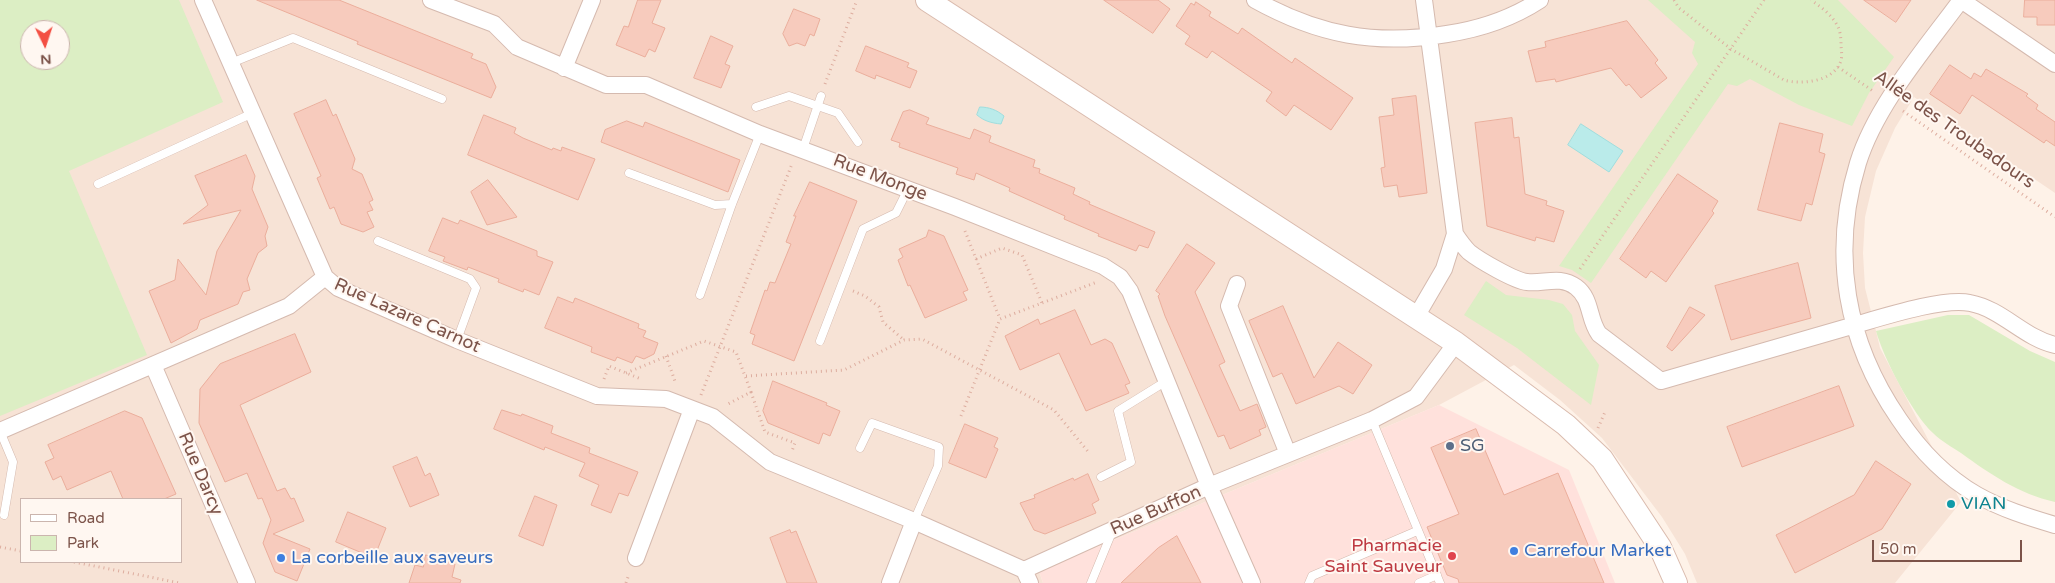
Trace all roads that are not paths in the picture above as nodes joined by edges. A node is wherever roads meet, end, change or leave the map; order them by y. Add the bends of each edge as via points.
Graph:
1 (203, 0) edge
2 (431, 0) edge
3 (592, 0) edge
4 (927, 0) edge
5 (1255, 0) edge
6 (1424, 0) edge
7 (1540, 0) edge
8 (1960, 0) edge
9 (1428, 37) junction
10 (231, 63) junction
11 (2055, 64) edge
12 (564, 68) junction
13 (821, 96) road end
14 (442, 99) dead end
15 (817, 106) junction
16 (756, 107) dead end
17 (253, 113) junction
18 (760, 134) junction
19 (858, 142) dead end
20 (803, 149) junction
21 (629, 173) dead end
22 (98, 184) dead end
23 (908, 189) junction
24 (732, 204) junction
25 (1455, 234) junction
26 (378, 241) dead end
27 (325, 278) junction
28 (1236, 284) dead end
29 (700, 295) dead end
30 (1416, 318) junction
31 (1853, 325) junction
32 (457, 340) junction
33 (820, 341) dead end
34 (1456, 343) junction
35 (2055, 345) edge
36 (153, 365) junction
37 (1168, 380) junction
38 (696, 402) junction
39 (1372, 420) junction
40 (0, 431) edge
41 (860, 448) dead end
42 (1288, 454) junction
43 (1101, 477) dead end
44 (1209, 486) junction
45 (4, 515) dead end
46 (914, 521) junction
47 (2055, 525) edge
48 (1113, 530) junction
49 (1418, 531) junction
50 (1660, 547) junction
51 (636, 558) dead end
52 (1027, 577) edge
53 (1438, 579) edge
54 (247, 583) edge
55 (890, 583) edge
56 (1091, 583) edge
57 (1252, 583) edge
58 (1309, 583) edge
59 (1419, 583) edge
60 (1670, 583) edge
61 (1676, 583) edge

1 - 10 street, Rue Lazare Carnot
2 - 12 street, Rue Monge via 494,24 517,47
3 - 12 street
4 - 30 main road
5 - 9 street via 1289,17 1354,36 1391,40
6 - 9 street
7 - 9 street via 1498,22
8 - 11 street
8 - 31 street via 1889,102 1869,136 1859,162 1851,190 1845,266
9 - 25 street
10 - 14 lane via 294,38
10 - 17 street, Rue Lazare Carnot
12 - 18 street, Rue Monge via 606,85 646,85
13 - 15 lane
15 - 16 lane via 788,96
15 - 19 lane via 838,113
15 - 20 lane
17 - 22 lane
17 - 27 street, Rue Lazare Carnot
18 - 20 street, Rue Monge
18 - 24 lane
20 - 23 street, Rue Monge
21 - 24 lane via 715,206
23 - 33 lane via 896,214 863,229
23 - 37 street, Rue Monge via 1111,270 1130,291
24 - 29 lane
25 - 30 street via 1444,269
25 - 31 street via 1470,252 1516,279 1526,282 1558,280 1570,284 1586,298 1599,334 1661,381
26 - 32 lane via 470,279 476,288
27 - 32 street, Rue Lazare Carnot via 338,288
27 - 36 street via 289,306
28 - 42 street via 1229,306
30 - 34 main road
31 - 35 street via 1955,301 1989,310 2025,332
31 - 47 street via 1872,377 1887,402 1943,470 1976,494 2004,508
32 - 38 street, Rue Lazare Carnot via 597,396
34 - 39 street, Rue Buffon via 1416,397
34 - 50 main road via 1566,425 1602,459
36 - 40 street
36 - 54 street, Rue Darcy
37 - 43 lane via 1118,411 1132,462
37 - 44 street, Rue Monge
38 - 46 street, Rue Lazare Carnot via 715,410 770,462
38 - 51 street
39 - 42 street, Rue Buffon
39 - 49 lane
40 - 45 lane via 14,462
41 - 46 lane via 872,423 938,447 938,466
42 - 44 street, Rue Buffon
44 - 48 street, Rue Buffon
44 - 57 street, Rue Monge
46 - 52 street, Rue Lazare Carnot
46 - 55 street
48 - 52 street, Rue Buffon
48 - 56 lane
49 - 53 lane
49 - 58 lane via 1312,576
50 - 60 main road
50 - 61 main road
53 - 59 lane

